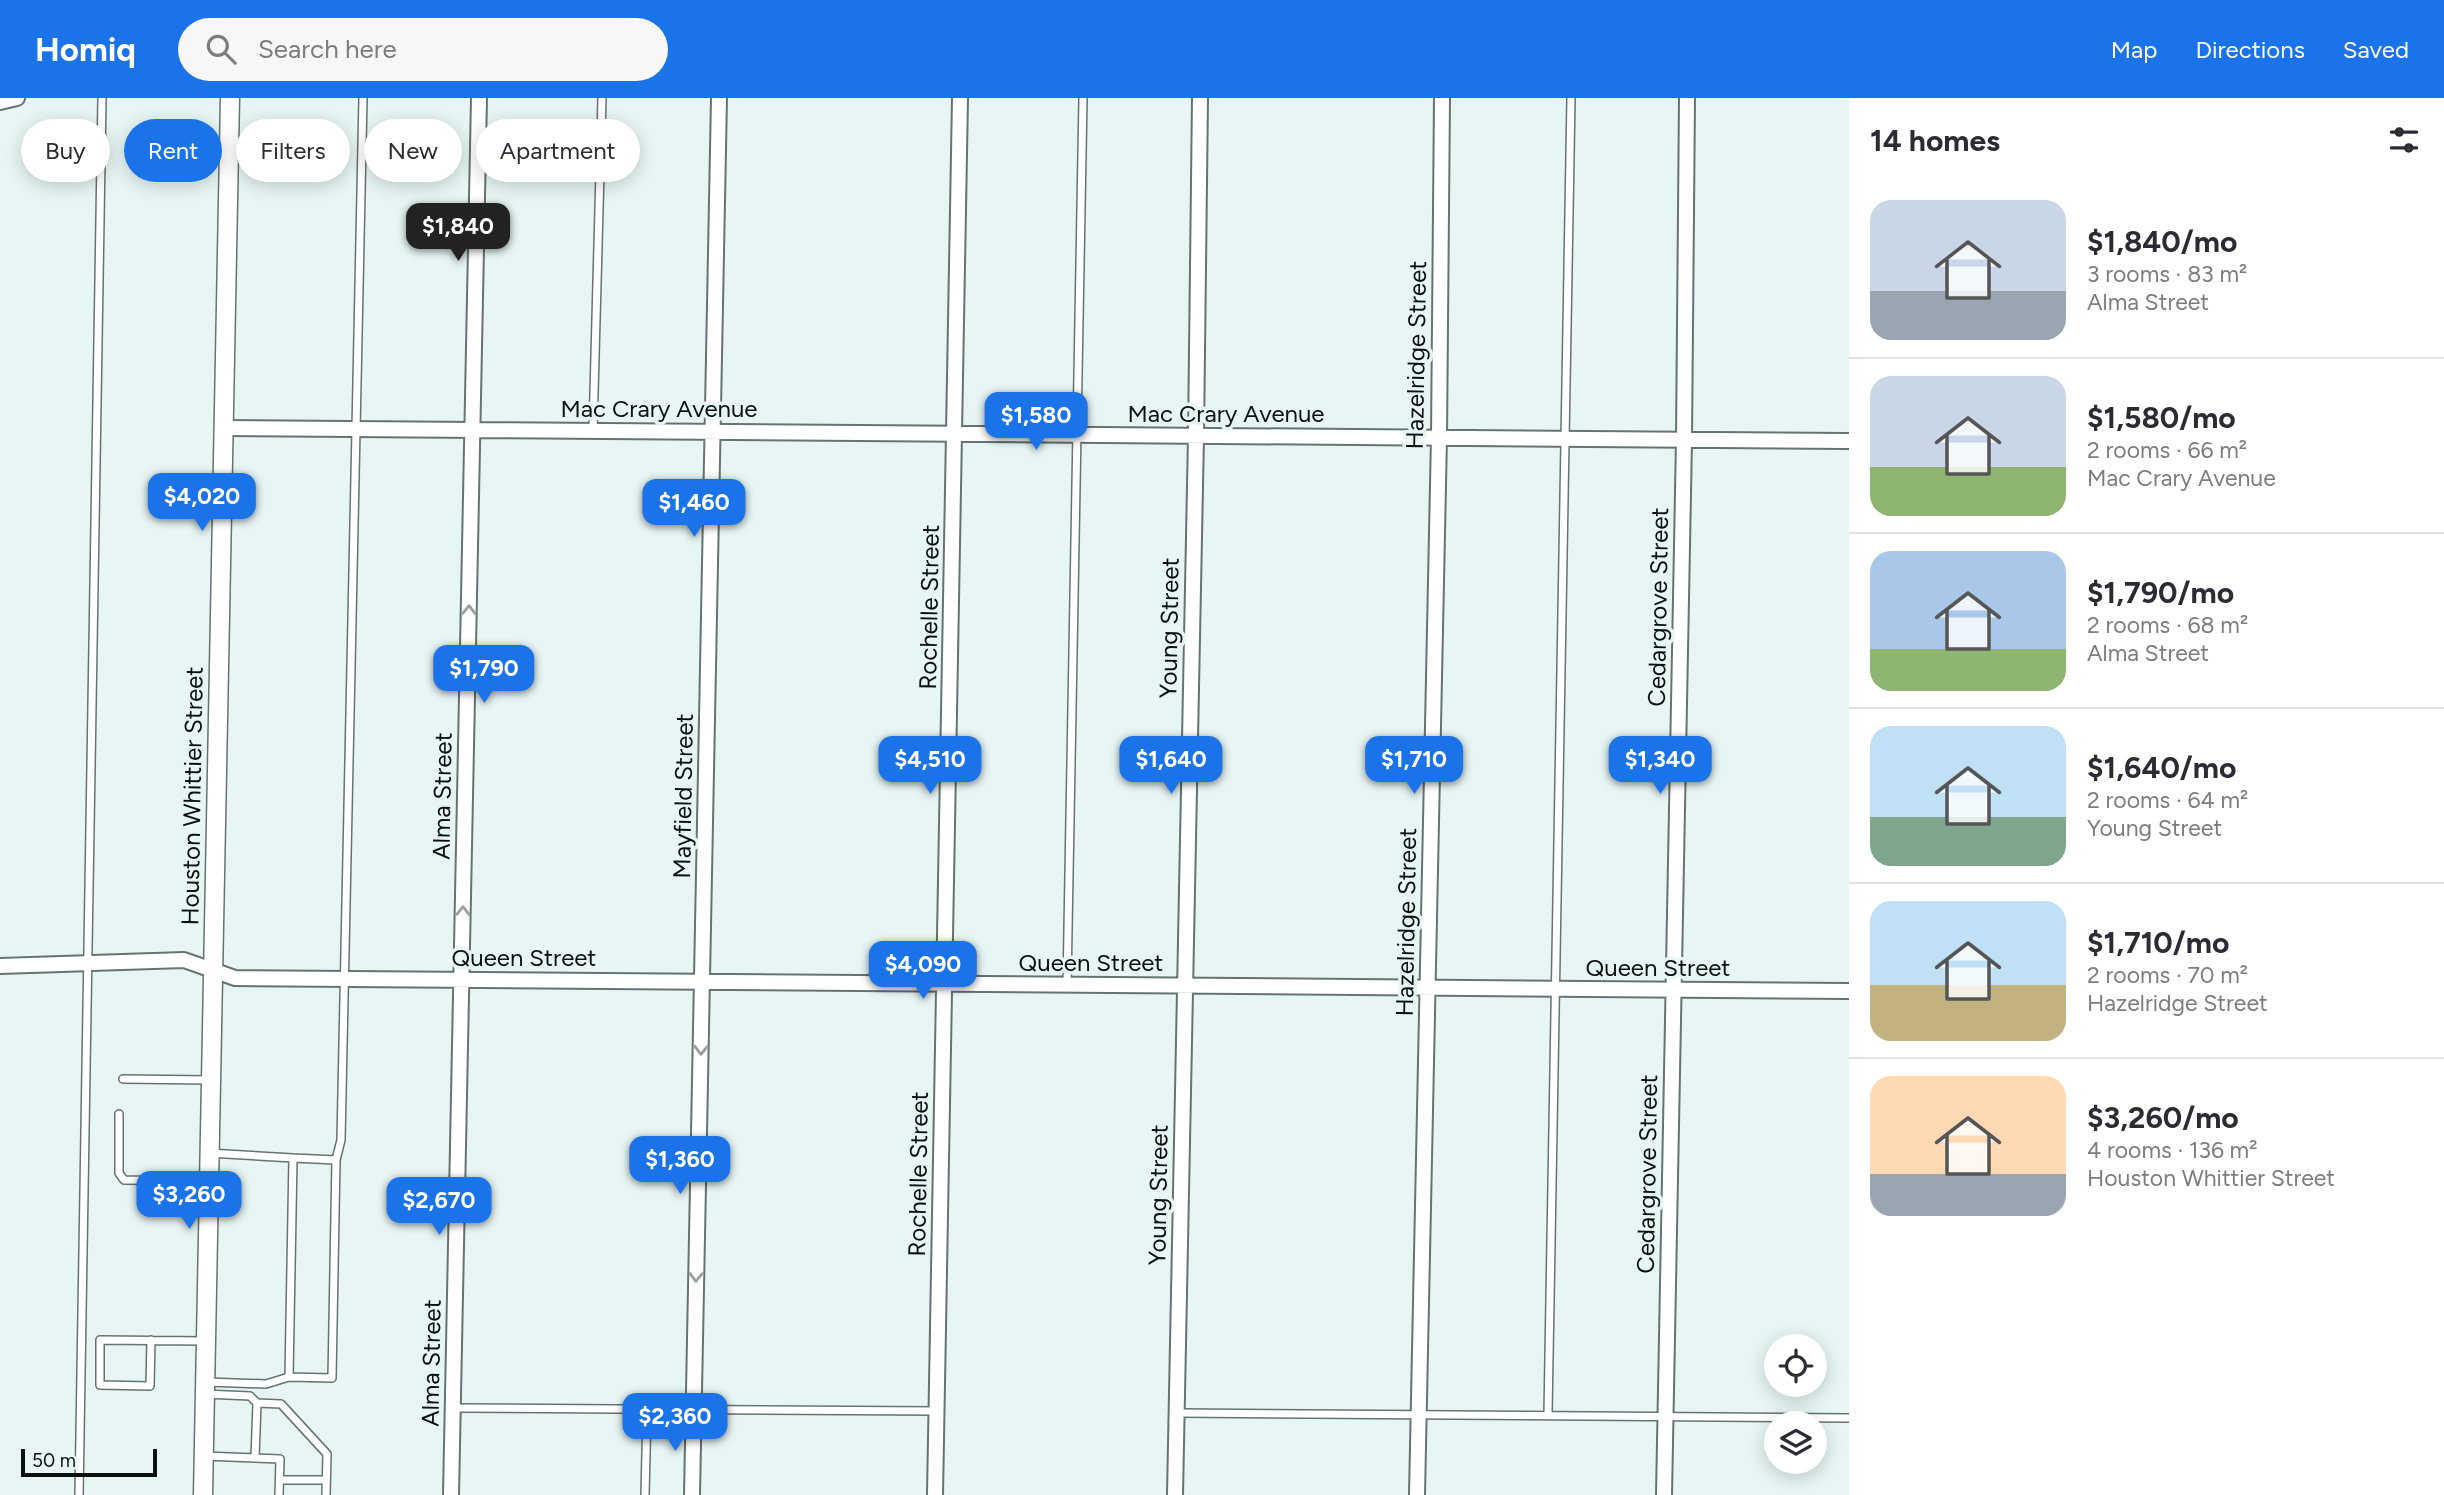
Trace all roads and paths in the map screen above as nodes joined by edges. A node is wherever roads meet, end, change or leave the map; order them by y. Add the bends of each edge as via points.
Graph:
1 (17, 98) edge
2 (102, 98) edge
3 (230, 98) edge
4 (363, 98) edge
5 (478, 98) edge
6 (602, 98) edge
7 (719, 98) edge
8 (960, 98) edge
9 (1083, 98) edge
10 (1200, 98) edge
11 (1442, 98) edge
12 (1571, 98) edge
13 (1688, 98) edge
14 (0, 102) edge
15 (224, 428) junction
16 (356, 429) junction
17 (472, 430) junction
18 (593, 430) junction
19 (713, 432) junction
20 (955, 434) junction
21 (1079, 435) junction
22 (1196, 436) junction
23 (1438, 438) junction
24 (1565, 439) junction
25 (1684, 440) junction
26 (1849, 441) edge
27 (89, 963) junction
28 (0, 966) edge
29 (213, 969) junction
30 (343, 979) junction
31 (461, 980) junction
32 (702, 982) junction
33 (944, 984) junction
34 (1067, 985) junction
35 (1185, 986) junction
36 (1427, 988) junction
37 (1554, 989) junction
38 (1674, 990) junction
39 (1849, 991) edge
40 (123, 1079) dead end
41 (211, 1080) junction
42 (119, 1114) dead end
43 (209, 1153) junction
44 (293, 1158) junction
45 (336, 1160) junction
46 (209, 1181) junction
47 (82, 1339) junction
48 (100, 1340) junction
49 (151, 1340) junction
50 (206, 1341) junction
51 (289, 1377) junction
52 (205, 1388) junction
53 (257, 1404) junction
54 (453, 1408) junction
55 (647, 1410) junction
56 (937, 1410) junction
57 (694, 1411) junction
58 (1177, 1413) junction
59 (1548, 1414) junction
60 (1419, 1415) junction
61 (1665, 1417) junction
62 (1849, 1418) edge
63 (203, 1456) junction
64 (256, 1458) junction
65 (280, 1479) junction
66 (326, 1480) junction
67 (79, 1495) edge
68 (203, 1495) edge
69 (279, 1495) edge
70 (326, 1495) edge
71 (451, 1495) edge
72 (645, 1495) edge
73 (692, 1495) edge
74 (935, 1495) edge
75 (1175, 1495) edge
76 (1417, 1495) edge
77 (1664, 1495) edge

1 - 14 street
2 - 27 lane
3 - 15 street, Houston Whittier Street
4 - 16 lane
5 - 17 street, Alma Street
6 - 18 lane
7 - 19 street, Mayfield Street
8 - 20 street, Rochelle Street
9 - 21 lane
10 - 22 street, Young Street
11 - 23 street, Hazelridge Street
12 - 24 lane
13 - 25 street, Cedargrove Street
15 - 16 street, Mac Crary Avenue
15 - 29 street, Houston Whittier Street
16 - 17 street, Mac Crary Avenue
16 - 30 lane
17 - 18 street, Mac Crary Avenue
31 -> 17 street, Alma Street
18 - 19 street, Mac Crary Avenue
19 - 20 street, Mac Crary Avenue
19 - 32 street, Mayfield Street
20 - 21 street, Mac Crary Avenue
20 - 33 street, Rochelle Street
21 - 22 street, Mac Crary Avenue
21 - 34 lane
22 - 23 street, Mac Crary Avenue
22 - 35 street, Young Street
23 - 24 street, Mac Crary Avenue
23 - 36 street, Hazelridge Street
24 - 25 street, Mac Crary Avenue
24 - 37 lane
25 - 26 street, Mac Crary Avenue
25 - 38 street, Cedargrove Street
27 - 28 street, Queen Street
27 - 29 street, Queen Street via 184,960
27 - 47 lane
29 - 30 street, Queen Street via 235,978
29 - 41 street, Houston Whittier Street
30 - 31 street, Queen Street
30 - 45 lane via 341,1140
31 - 32 street, Queen Street
31 - 54 street, Alma Street
32 - 33 street, Queen Street
32 -> 57 street, Mayfield Street
33 - 34 street, Queen Street
33 - 56 street, Rochelle Street
34 - 35 street, Queen Street
35 - 36 street, Queen Street
35 - 58 street, Young Street
36 - 37 street, Queen Street
36 - 60 street, Hazelridge Street
37 - 38 street, Queen Street
37 - 59 lane
38 - 39 street, Queen Street
38 - 61 street, Cedargrove Street
40 - 41 lane
41 - 43 street, Houston Whittier Street
42 - 46 lane via 119,1173 124,1180
43 - 44 lane
43 - 46 street, Houston Whittier Street
44 - 45 lane
44 - 51 lane
45 - 51 lane via 332,1378
46 - 50 street, Houston Whittier Street
47 - 48 lane
47 - 67 lane
48 - 49 lane
48 - 49 lane via 100,1385 150,1385
49 - 50 lane
50 - 52 street, Houston Whittier Street
51 - 52 lane via 266,1384
52 - 53 lane via 250,1396
52 - 63 street, Houston Whittier Street
53 - 64 lane
53 - 66 lane via 281,1404 327,1454
54 - 55 lane
54 - 71 street, Alma Street
55 - 57 lane
55 - 72 lane
56 - 57 lane
56 - 74 street, Rochelle Street
57 - 73 street, Mayfield Street
58 - 60 lane
58 - 75 street, Young Street
59 - 60 lane
59 - 61 lane
60 - 76 street, Hazelridge Street
61 - 62 lane
61 - 77 street, Cedargrove Street
63 - 64 lane
63 - 68 street, Houston Whittier Street
64 - 65 lane via 280,1459
65 - 66 lane
65 - 69 lane
66 - 70 lane

